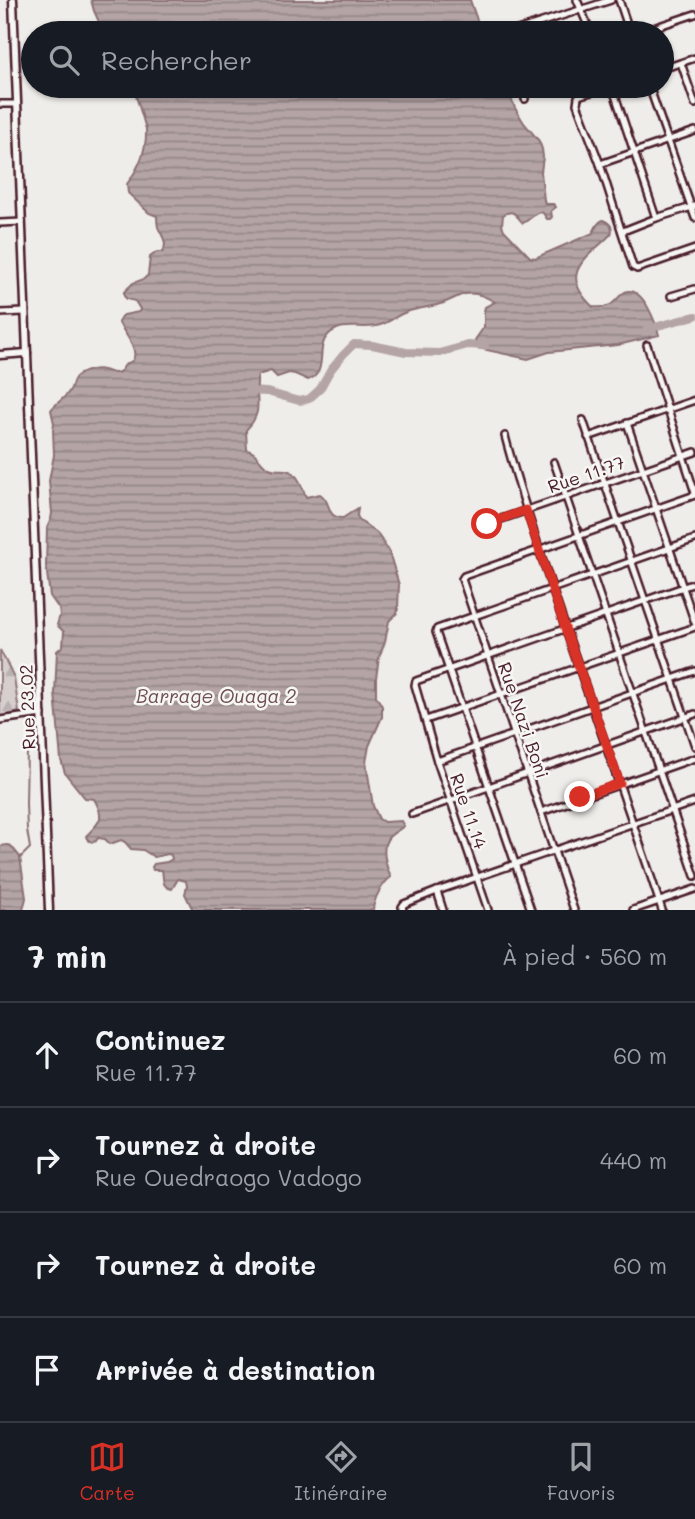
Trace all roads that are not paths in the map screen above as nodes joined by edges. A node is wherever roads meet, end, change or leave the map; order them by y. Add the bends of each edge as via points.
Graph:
1 (13, 0) edge
2 (577, 0) edge
3 (611, 0) edge
4 (619, 0) edge
5 (581, 10) junction
6 (695, 14) edge
7 (548, 21) edge
8 (586, 21) edge
9 (626, 21) edge
10 (674, 21) edge
11 (695, 58) edge
12 (681, 63) junction
13 (674, 65) edge
14 (579, 98) edge
15 (617, 98) edge
16 (653, 98) edge
17 (0, 104) edge
18 (17, 104) junction
19 (695, 104) edge
20 (695, 131) edge
21 (669, 140) junction
22 (634, 152) junction
23 (600, 164) junction
24 (693, 206) edge
25 (656, 218) junction
26 (695, 218) edge
27 (22, 222) junction
28 (0, 223) edge
29 (622, 231) junction
30 (695, 248) edge
31 (695, 289) edge
32 (671, 296) dead end
33 (25, 312) junction
34 (0, 313) edge
35 (646, 345) dead end
36 (27, 353) junction
37 (0, 355) edge
38 (695, 400) edge
39 (666, 409) junction
40 (583, 420) dead end
41 (628, 423) junction
42 (505, 436) dead end
43 (588, 437) junction
44 (695, 452) edge
45 (682, 456) junction
46 (554, 463) dead end
47 (643, 470) junction
48 (603, 483) junction
49 (695, 494) edge
50 (564, 497) junction
51 (657, 509) junction
52 (526, 510) junction
53 (617, 522) junction
54 (487, 524) dead end
55 (578, 537) junction
56 (695, 539) edge
57 (669, 547) junction
58 (540, 550) junction
59 (631, 562) junction
60 (592, 576) junction
61 (695, 583) edge
62 (683, 587) junction
63 (552, 589) junction
64 (644, 600) junction
65 (604, 614) junction
66 (475, 617) junction
67 (695, 625) edge
68 (565, 628) junction
69 (657, 640) junction
70 (618, 654) junction
71 (488, 655) junction
72 (579, 667) junction
73 (449, 669) junction
74 (695, 671) edge
75 (671, 679) junction
76 (631, 693) junction
77 (501, 694) junction
78 (593, 706) junction
79 (462, 707) junction
80 (42, 713) junction
81 (695, 714) edge
82 (685, 717) junction
83 (0, 720) edge
84 (426, 720) junction
85 (646, 732) junction
86 (514, 734) junction
87 (606, 746) junction
88 (695, 746) edge
89 (475, 747) junction
90 (695, 758) edge
91 (437, 761) junction
92 (659, 770) junction
93 (527, 773) junction
94 (620, 783) junction
95 (489, 787) junction
96 (450, 801) junction
97 (695, 802) edge
98 (672, 809) junction
99 (541, 812) junction
100 (412, 814) dead end
101 (633, 823) junction
102 (554, 850) junction
103 (515, 863) junction
104 (476, 876) junction
105 (695, 876) edge
106 (695, 888) edge
107 (437, 891) junction
108 (659, 901) junction
109 (48, 910) edge
110 (403, 910) edge
111 (443, 910) edge
112 (488, 910) edge
113 (531, 910) edge
114 (575, 910) edge
115 (633, 910) edge
116 (662, 910) edge

1 - 18 street, Rue 23.02
2 - 5 street
3 - 5 street
4 - 9 street
5 - 7 street
5 - 8 street
6 - 10 street
11 - 12 street
12 - 13 street
12 - 19 street
14 - 23 street
15 - 22 street
16 - 21 street
17 - 18 street
18 - 27 street, Rue 23.02
20 - 21 street
21 - 22 street
21 - 24 street
22 - 23 street
22 - 25 street
23 - 29 street
24 - 25 street
24 - 26 street
25 - 29 street
27 - 28 street
27 - 33 street, Rue 23.02
29 - 30 street via 635,269
31 - 32 street
33 - 34 street
33 - 36 street, Rue 23.02
35 - 39 street
36 - 37 street
36 - 80 street, Rue 23.02
38 - 39 street
39 - 41 street
39 - 45 street
40 - 43 street
41 - 43 street
41 - 47 street
42 - 52 street
43 - 48 street
44 - 45 street, Rue 11.77
45 - 47 street, Rue 11.77
45 - 49 street
46 - 50 street
47 - 48 street, Rue 11.77
47 - 51 street
48 - 50 street, Rue 11.77
48 - 53 street
49 - 51 street
50 - 52 street, Rue 11.77
50 - 55 street
51 - 53 street
51 - 57 street
52 - 54 street, Rue 11.77
52 - 58 street
53 - 55 street
53 - 59 street
55 - 58 street
55 - 60 street
56 - 57 street
57 - 59 street
57 - 62 street
58 - 63 street
58 - 66 street, Rue Nazi Boni via 464,576
59 - 60 street
59 - 64 street
60 - 63 street
60 - 65 street
61 - 62 street
62 - 64 street
62 - 67 street
63 - 66 street
63 - 68 street
64 - 65 street
64 - 69 street
65 - 68 street
65 - 70 street
66 - 71 street, Rue Nazi Boni
66 - 73 street via 436,632
67 - 69 street
68 - 71 street
68 - 72 street
69 - 70 street
69 - 75 street
70 - 72 street
70 - 76 street
71 - 73 street
71 - 77 street, Rue Nazi Boni
72 - 77 street
72 - 78 street
73 - 79 street
73 - 84 street, Rue 11.14 via 416,681
74 - 75 street
75 - 76 street
75 - 82 street
76 - 78 street
76 - 85 street
77 - 79 street
77 - 86 street, Rue Nazi Boni
78 - 86 street
78 - 87 street
79 - 84 street
79 - 89 street
80 - 83 street
80 - 109 street, Rue 23.02
81 - 82 street
82 - 85 street
82 - 88 street
84 - 91 street, Rue 11.14
85 - 87 street
85 - 92 street
86 - 89 street
86 - 93 street, Rue Nazi Boni
87 - 93 street
87 - 94 street
89 - 91 street
89 - 95 street
90 - 92 street
91 - 96 street, Rue 11.14
92 - 94 street
92 - 98 street
93 - 95 street
93 - 99 street, Rue Nazi Boni
94 - 99 street
94 - 101 street
95 - 96 street
95 - 103 street
96 - 100 street
96 - 104 street, Rue 11.14
97 - 98 street
98 - 101 street
98 - 105 street
99 - 102 street, Rue Nazi Boni
101 - 102 street
101 - 108 street
102 - 103 street
102 - 114 street, Rue Nazi Boni
103 - 104 street
103 - 113 street
104 - 107 street
104 - 112 street, Rue 11.14
106 - 108 street
107 - 110 street via 404,904
107 - 111 street
108 - 115 street
108 - 116 street

